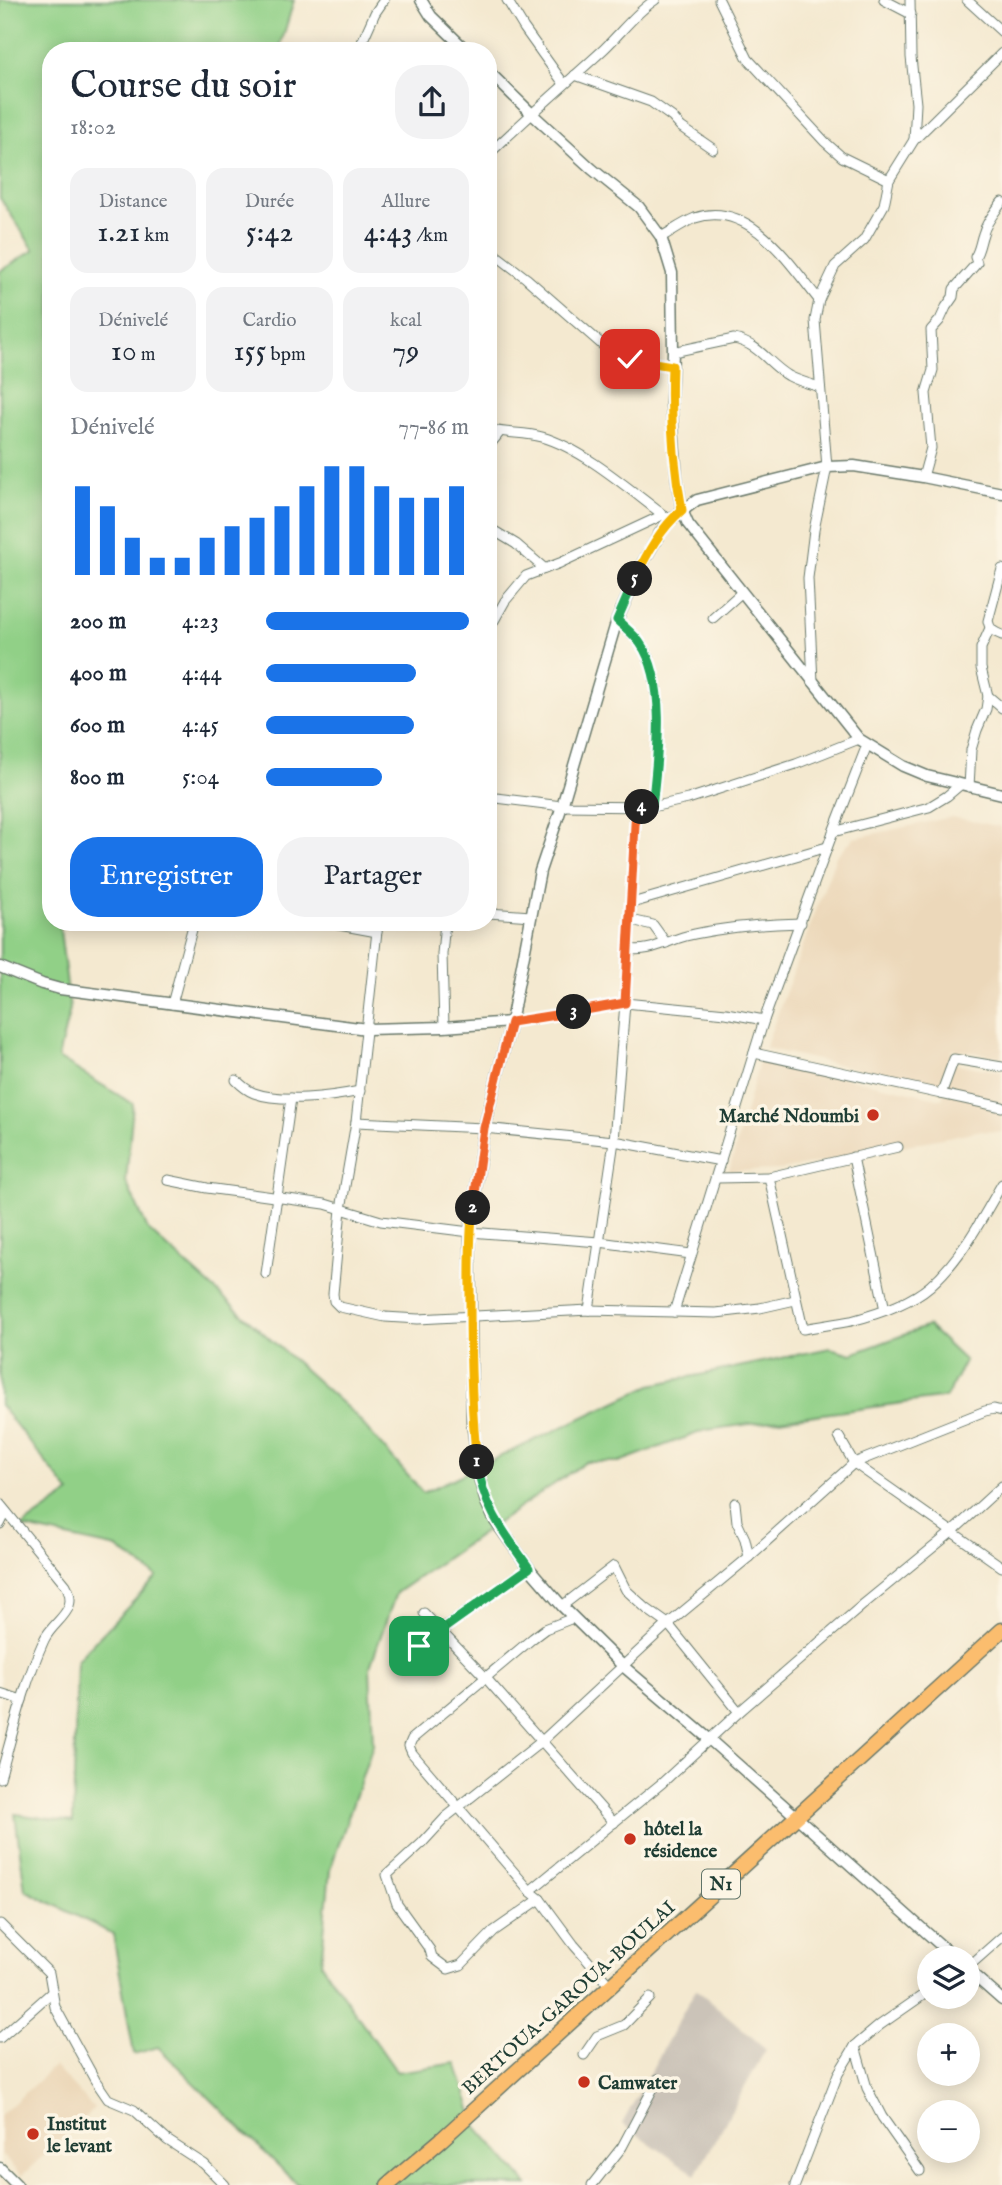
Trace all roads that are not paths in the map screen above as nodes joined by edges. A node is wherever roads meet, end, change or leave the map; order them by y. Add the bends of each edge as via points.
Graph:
1 (384, 0) edge
2 (421, 0) edge
3 (507, 0) edge
4 (655, 0) edge
5 (719, 0) edge
6 (884, 0) edge
7 (910, 0) edge
8 (967, 0) edge
9 (911, 14) junction
10 (1002, 32) edge
11 (362, 42) edge
12 (458, 42) edge
13 (1002, 53) edge
14 (575, 75) junction
15 (497, 80) edge
16 (564, 84) junction
17 (531, 113) junction
18 (914, 140) junction
19 (497, 146) edge
20 (713, 149) dead end
21 (889, 180) junction
22 (1002, 202) edge
23 (662, 237) junction
24 (497, 256) edge
25 (819, 300) junction
26 (673, 352) junction
27 (672, 366) junction
28 (820, 387) junction
29 (497, 431) edge
30 (500, 432) junction
31 (497, 436) edge
32 (827, 467) junction
33 (923, 477) junction
34 (1002, 494) edge
35 (682, 510) junction
36 (666, 518) junction
37 (497, 531) edge
38 (545, 569) junction
39 (1002, 569) edge
40 (742, 592) junction
41 (497, 617) edge
42 (713, 618) dead end
43 (617, 620) junction
44 (990, 628) junction
45 (1002, 635) edge
46 (813, 682) junction
47 (988, 696) junction
48 (1002, 708) edge
49 (863, 742) junction
50 (964, 786) junction
51 (1002, 794) edge
52 (497, 798) edge
53 (562, 806) junction
54 (636, 807) junction
55 (652, 807) junction
56 (833, 832) junction
57 (827, 847) junction
58 (632, 903) junction
59 (497, 914) edge
60 (531, 916) junction
61 (631, 920) junction
62 (801, 923) junction
63 (192, 931) edge
64 (378, 931) edge
65 (445, 931) edge
66 (666, 943) junction
67 (628, 949) junction
68 (0, 967) edge
69 (625, 1003) junction
70 (172, 1004) junction
71 (765, 1020) junction
72 (511, 1022) junction
73 (444, 1027) junction
74 (367, 1029) junction
75 (754, 1052) junction
76 (1002, 1067) edge
77 (236, 1080) dead end
78 (360, 1091) junction
79 (941, 1094) junction
80 (290, 1098) junction
81 (1002, 1107) edge
82 (356, 1122) junction
83 (484, 1128) junction
84 (614, 1141) junction
85 (898, 1147) dead end
86 (853, 1157) junction
87 (721, 1160) junction
88 (769, 1177) junction
89 (717, 1178) junction
90 (167, 1180) dead end
91 (1002, 1184) edge
92 (277, 1197) junction
93 (341, 1209) junction
94 (470, 1232) junction
95 (599, 1242) junction
96 (691, 1254) junction
97 (266, 1274) dead end
98 (795, 1300) junction
99 (589, 1310) junction
100 (884, 1310) junction
101 (674, 1312) junction
102 (470, 1316) junction
103 (1002, 1411) edge
104 (839, 1437) dead end
105 (854, 1463) junction
106 (1002, 1486) edge
107 (735, 1503) dead end
108 (3, 1508) edge
109 (0, 1524) edge
110 (953, 1531) junction
111 (749, 1557) junction
112 (1002, 1566) edge
113 (529, 1568) junction
114 (562, 1606) junction
115 (424, 1612) dead end
116 (573, 1618) junction
117 (668, 1624) junction
118 (440, 1629) junction
119 (1002, 1630) edge
120 (409, 1659) dead end
121 (623, 1666) junction
122 (485, 1677) junction
123 (0, 1693) edge
124 (22, 1700) junction
125 (739, 1712) junction
126 (709, 1739) junction
127 (542, 1741) junction
128 (0, 1778) edge
129 (459, 1807) junction
130 (794, 1817) junction
131 (614, 1823) junction
132 (530, 1891) junction
133 (540, 1899) junction
134 (0, 1924) edge
135 (1002, 1937) edge
136 (941, 1946) edge
137 (980, 1957) edge
138 (980, 1979) edge
139 (610, 1986) junction
140 (52, 1992) junction
141 (650, 1998) dead end
142 (917, 1999) edge
143 (1002, 2000) edge
144 (0, 2038) edge
145 (855, 2046) junction
146 (584, 2055) dead end
147 (658, 2079) dead end
148 (0, 2168) edge
149 (920, 2171) dead end
150 (18, 2185) edge
151 (225, 2185) edge
152 (388, 2185) edge
153 (592, 2185) edge
154 (795, 2185) edge

1 - 11 street
2 - 12 street
3 - 16 street
4 - 14 street
5 - 21 street via 748,59 825,142 842,157
6 - 9 street
7 - 9 street
8 - 10 street
9 - 18 street
13 - 18 street
14 - 16 street
14 - 20 street via 651,102
15 - 17 street
16 - 17 street
17 - 19 street
17 - 23 street via 639,207
18 - 21 street
21 - 25 street via 884,205 864,240 835,266
22 - 33 street via 982,234 977,263 954,289 940,320 930,330 933,370 926,393 931,448
23 - 25 street via 694,219 715,214 746,222 770,240
23 - 26 street via 672,273
24 - 27 street via 606,348 630,359
25 - 28 street via 815,320
26 - 27 street
26 - 28 street via 743,341 787,375
27 - 35 street via 671,404
28 - 32 street
29 - 30 street
30 - 31 street
30 - 36 street via 562,443
32 - 33 street via 854,466
32 - 35 street via 697,500
32 - 46 street via 808,578
33 - 34 street
35 - 36 street
35 - 40 street
36 - 38 street
36 - 43 street
37 - 38 street
38 - 41 street via 522,579
39 - 44 street
40 - 42 street
40 - 46 street
43 - 53 street
43 - 55 street via 640,643 653,673 658,758
44 - 45 street
44 - 47 street via 981,648
46 - 49 street
47 - 48 street
47 - 50 street
49 - 50 street via 903,766
49 - 55 street
49 - 56 street
50 - 51 street
50 - 56 street via 929,807
52 - 53 street
53 - 54 street
53 - 60 street via 540,871
54 - 55 street
54 - 58 street
56 - 57 street
57 - 58 street
57 - 62 street
58 - 61 street
59 - 60 street
60 - 72 street
61 - 66 street via 653,925
61 - 67 street
62 - 66 street via 711,932
62 - 71 street
63 - 70 street
64 - 74 street
65 - 73 street
66 - 67 street via 645,950
67 - 69 street
68 - 70 street via 60,989
69 - 71 street
69 - 72 street
69 - 84 street
70 - 74 street
71 - 75 street
72 - 73 street
72 - 83 street
73 - 74 street
74 - 78 street
75 - 79 street
75 - 87 street
76 - 79 street via 954,1059
77 - 80 street via 254,1093
78 - 80 street
78 - 82 street
79 - 81 street
80 - 92 street
82 - 83 street
82 - 93 street
83 - 84 street
83 - 94 street
84 - 87 street
84 - 95 street
85 - 86 street
86 - 88 street
86 - 100 street
87 - 89 street
88 - 89 street
88 - 98 street
89 - 96 street
90 - 92 street
91 - 100 street via 948,1267 929,1287
92 - 93 street
92 - 97 street
93 - 94 street via 381,1221
93 - 102 street via 332,1294 340,1307 384,1317
94 - 95 street
94 - 102 street
95 - 96 street
95 - 99 street
96 - 101 street
98 - 100 street via 803,1329
98 - 101 street via 716,1313
99 - 101 street
99 - 102 street
102 - 113 street via 472,1422 480,1481 495,1521
103 - 105 street via 985,1411
104 - 105 street
105 - 110 street
105 - 111 street
106 - 110 street
107 - 111 street
108 - 109 street
108 - 124 street via 71,1595 65,1614 44,1639
110 - 112 street
110 - 125 street
111 - 117 street
113 - 114 street
113 - 118 street
114 - 116 street
114 - 117 street via 614,1566 632,1597
115 - 118 street
116 - 121 street
116 - 122 street via 545,1629
117 - 121 street
117 - 125 street
118 - 120 street
118 - 122 street
119 - 130 highway, BERTOUA-GAROUA-BOULAI / N1
121 - 126 street
121 - 127 street
122 - 127 street
122 - 129 street via 409,1746
123 - 124 street
124 - 128 street
125 - 126 street
126 - 130 street
126 - 131 street
127 - 129 street
127 - 131 street
129 - 132 street
129 - 133 street via 387,1875 397,1904 432,1957 448,1969 461,1965 494,1931
130 - 136 street
130 - 139 highway, BERTOUA-GAROUA-BOULAI / N1
131 - 132 street
132 - 133 street
133 - 139 street
134 - 140 street via 46,1969
135 - 137 street
138 - 143 street
139 - 152 highway, BERTOUA-GAROUA-BOULAI / N1
140 - 144 street
140 - 151 street via 59,2014 108,2099 134,2110
141 - 146 street via 624,2025 597,2035
142 - 145 street
145 - 149 street via 867,2088 882,2117
145 - 154 street via 838,2074
147 - 153 street via 622,2147
148 - 150 street

